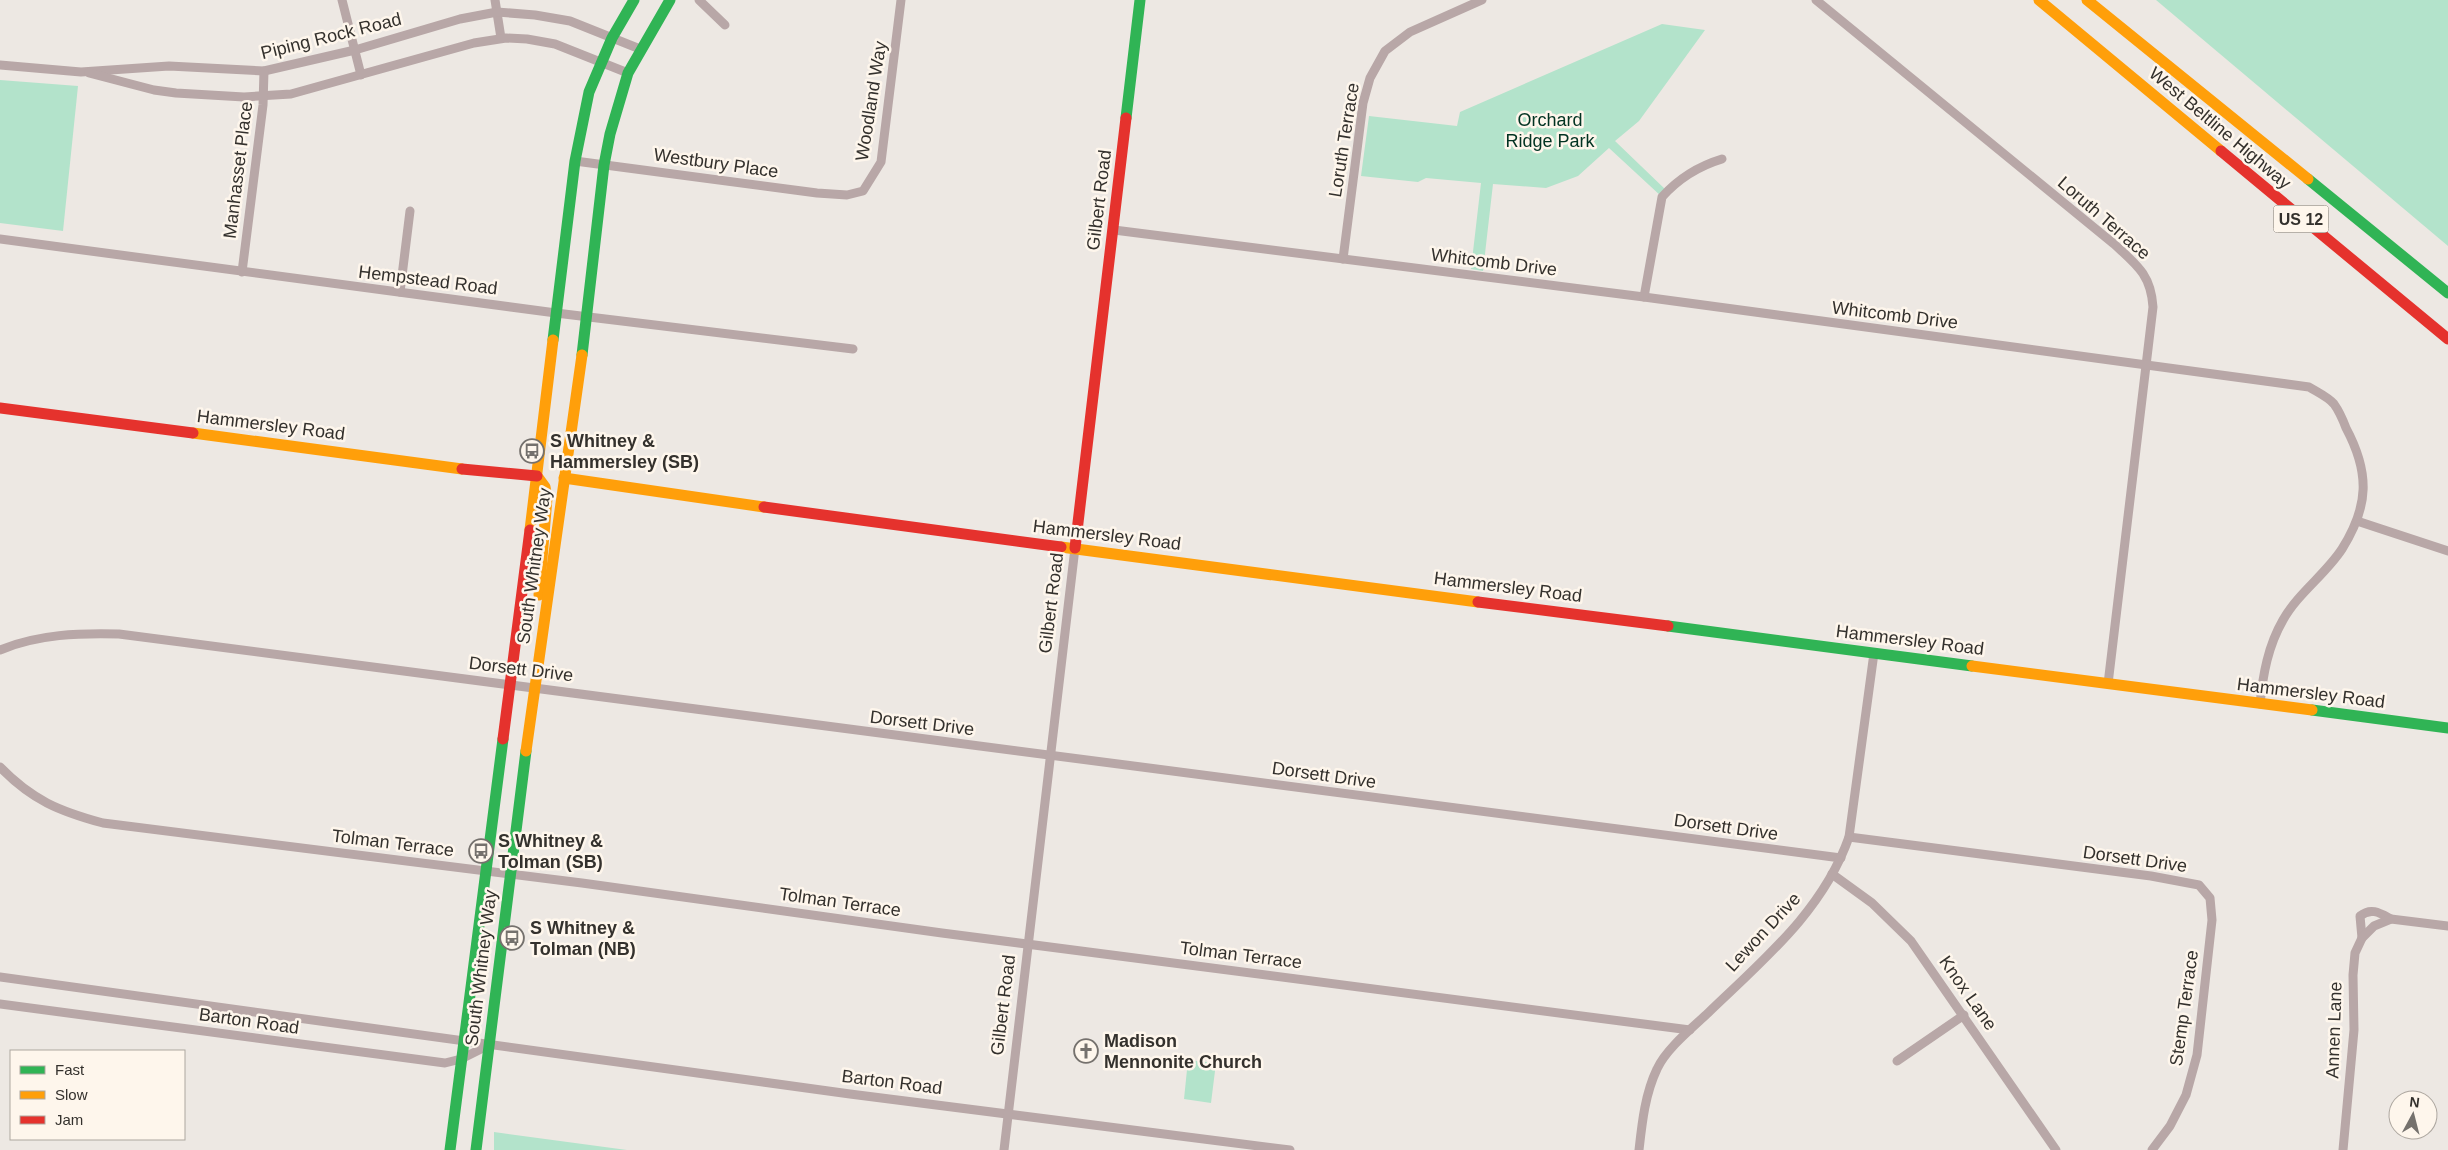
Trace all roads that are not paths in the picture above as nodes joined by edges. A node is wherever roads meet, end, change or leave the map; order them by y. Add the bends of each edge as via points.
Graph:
1 (342, 0) edge
2 (495, 0) edge
3 (634, 0) edge
4 (670, 0) edge
5 (698, 0) edge
6 (901, 0) edge
7 (1140, 0) edge
8 (1482, 0) edge
9 (1816, 0) edge
10 (2027, 0) edge
11 (2039, 0) edge
12 (2087, 0) edge
13 (497, 12) junction
14 (725, 25) dead end
15 (501, 38) junction
16 (612, 38) junction
17 (355, 50) junction
18 (640, 50) junction
19 (600, 62) junction
20 (0, 65) edge
21 (264, 71) junction
22 (81, 72) junction
23 (628, 73) junction
24 (361, 74) junction
25 (263, 96) junction
26 (2155, 98) junction
27 (1722, 159) dead end
28 (575, 161) junction
29 (604, 165) junction
30 (852, 194) joint
31 (410, 211) dead end
32 (1114, 230) junction
33 (0, 240) edge
34 (1343, 259) junction
35 (242, 272) junction
36 (400, 292) junction
37 (2448, 293) edge
38 (1644, 297) junction
39 (556, 313) junction
40 (588, 316) junction
41 (2448, 340) edge
42 (853, 348) dead end
43 (2146, 363) junction
44 (0, 408) edge
45 (537, 476) junction
46 (564, 478) junction
47 (2357, 521) junction
48 (1075, 548) junction
49 (2448, 551) edge
50 (543, 626) junction
51 (0, 650) edge
52 (1874, 653) junction
53 (510, 684) junction
54 (2108, 684) junction
55 (534, 687) junction
56 (2260, 704) junction
57 (2448, 728) edge
58 (1051, 756) junction
59 (0, 767) edge
60 (1849, 836) junction
61 (1841, 858) junction
62 (486, 872) junction
63 (1832, 874) junction
64 (510, 875) junction
65 (2204, 892) joint
66 (2392, 919) junction
67 (2448, 926) edge
68 (2362, 938) junction
69 (1028, 944) junction
70 (0, 977) edge
71 (0, 1004) edge
72 (1964, 1016) junction
73 (1690, 1030) junction
74 (464, 1040) junction
75 (489, 1045) junction
76 (461, 1059) junction
77 (1897, 1061) dead end
78 (1008, 1114) junction
79 (450, 1150) edge
80 (476, 1150) edge
81 (1004, 1150) edge
82 (1290, 1150) edge
83 (1639, 1150) edge
84 (2056, 1150) edge
85 (2152, 1150) edge
86 (2343, 1150) edge

1 - 17 street
2 - 13 street
3 - 16 main road, South Whitney Way
4 - 18 main road, South Whitney Way
5 - 14 street
6 - 30 street, Woodland Way via 881,162 863,191
7 - 32 main road, Gilbert Road
8 - 34 street, Loruth Terrace via 1410,32 1385,51 1370,78
9 - 43 street, Loruth Terrace via 2142,269 2152,290 2153,307
10 - 26 main road
11 - 26 main road, West Beltline Highway / US 12
12 - 37 main road, West Beltline Highway / US 12
13 - 15 street
13 - 16 street, Piping Rock Road via 570,22
13 - 17 street, Piping Rock Road via 460,19
15 - 19 street, Piping Rock Road via 527,38 555,44
15 - 24 street, Piping Rock Road
16 - 18 street, Piping Rock Road
16 - 19 main road, South Whitney Way
17 - 21 street, Piping Rock Road
17 - 24 street
18 - 23 main road, South Whitney Way
19 - 23 street, Piping Rock Road
19 - 28 main road, South Whitney Way via 589,92
20 - 22 street, Piping Rock Road
21 - 22 street, Piping Rock Road via 169,66
21 - 25 street, Manhasset Place
22 - 25 street, Piping Rock Road via 154,90
23 - 29 main road, South Whitney Way
24 - 25 street, Piping Rock Road via 291,94
25 - 35 street, Manhasset Place
26 - 41 main road, West Beltline Highway / US 12
27 - 38 street via 1695,169 1662,197
28 - 29 street, Westbury Place
28 - 39 main road, South Whitney Way
29 - 30 street, Westbury Place via 817,193
29 - 40 main road, South Whitney Way
31 - 36 street
32 - 34 street, Whitcomb Drive
32 - 48 main road, Gilbert Road
33 - 35 street, Hempstead Road
34 - 38 street, Whitcomb Drive
35 - 36 street, Hempstead Road
36 - 39 street, Hempstead Road
38 - 43 street, Whitcomb Drive
39 - 40 street, Hempstead Road
39 - 45 main road, South Whitney Way
40 - 42 street, Hempstead Road
40 - 46 main road, South Whitney Way
43 - 47 street, Whitcomb Drive via 2309,386 2334,404 2363,465 2364,492
43 - 54 street, Loruth Terrace
44 - 45 main road, Hammersley Road
45 - 50 main road via 548,498 539,594
45 - 53 main road, South Whitney Way
46 - 48 main road, Hammersley Road
46 - 50 main road, South Whitney Way
47 - 49 street
47 - 56 street, Whitcomb Drive via 2341,550 2283,619 2269,649
48 - 52 main road, Hammersley Road
48 - 58 street, Gilbert Road
50 - 55 main road, South Whitney Way
51 - 53 street, Dorsett Drive via 38,639 119,634
52 - 54 main road, Hammersley Road
52 - 60 street, Lewon Drive
53 - 55 street, Dorsett Drive
53 - 62 main road, South Whitney Way
54 - 56 main road, Hammersley Road
55 - 58 street, Dorsett Drive
55 - 64 main road, South Whitney Way
56 - 57 main road, Hammersley Road
58 - 61 street, Dorsett Drive
58 - 69 street, Gilbert Road
59 - 62 street, Tolman Terrace via 26,791 63,812 103,823
60 - 61 street, Lewon Drive
60 - 65 street, Dorsett Drive via 2151,876 2199,885
61 - 63 street, Lewon Drive
62 - 64 street, Tolman Terrace
62 - 74 main road, South Whitney Way
63 - 72 street, Knox Lane via 1872,903 1911,940
63 - 73 street, Lewon Drive via 1800,923
64 - 69 street, Tolman Terrace
64 - 75 main road, South Whitney Way
65 - 85 street, Stemp Terrace via 2210,898 2212,920 2197,1055 2186,1094 2170,1126
66 - 67 street
66 - 68 street via 2374,926
66 - 68 street, Annen Lane via 2378,911 2365,912 2359,922
68 - 86 street, Annen Lane via 2355,953 2353,975 2353,1048
69 - 73 street, Tolman Terrace
69 - 78 street, Gilbert Road
70 - 74 street, Barton Road
71 - 76 street, Barton Road via 445,1063
72 - 77 street
72 - 84 street, Knox Lane
73 - 83 street, Lewon Drive via 1657,1067 1646,1102
74 - 75 street, Barton Road
74 - 76 main road, South Whitney Way
75 - 76 street, Barton Road
75 - 78 street, Barton Road
75 - 80 main road, South Whitney Way
76 - 79 main road, South Whitney Way
78 - 81 street, Gilbert Road
78 - 82 street, Barton Road

